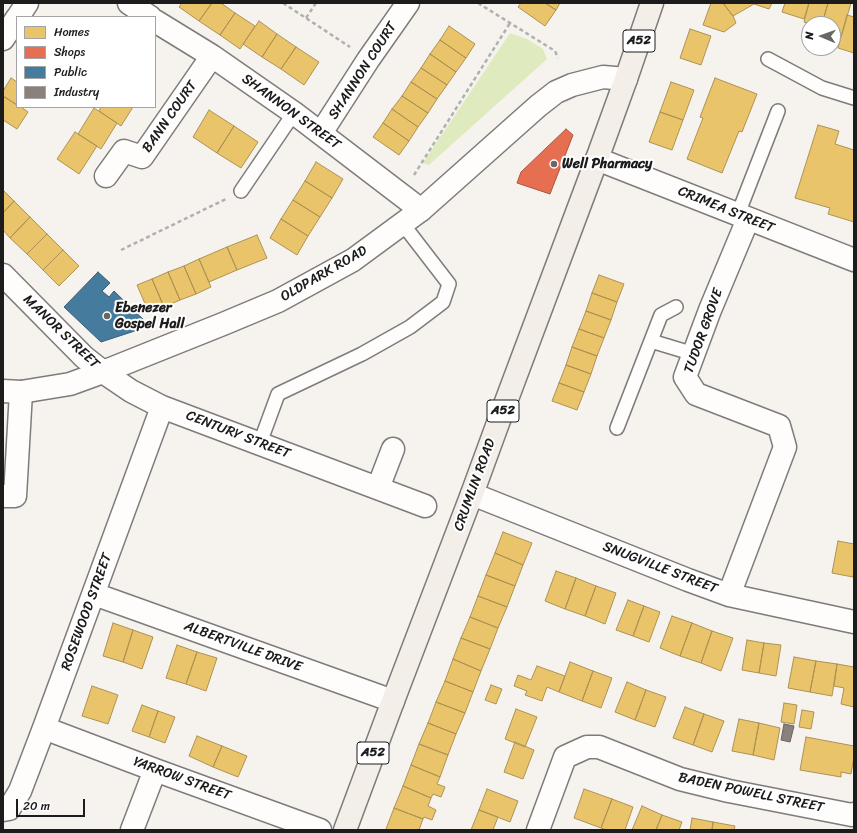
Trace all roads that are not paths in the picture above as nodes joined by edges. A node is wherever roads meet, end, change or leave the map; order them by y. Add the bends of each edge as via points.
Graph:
1 (27, 3) edge
2 (129, 3) edge
3 (652, 3) edge
4 (402, 5) edge
5 (18, 16) edge
6 (148, 16) edge
7 (16, 19) edge
8 (156, 22) edge
9 (3, 38) edge
10 (212, 56) junction
11 (768, 59) dead end
12 (626, 79) junction
13 (854, 98) edge
14 (778, 111) dead end
15 (294, 113) junction
16 (322, 133) junction
17 (597, 159) junction
18 (106, 176) dead end
19 (241, 191) road end
20 (421, 210) junction
21 (743, 217) junction
22 (402, 223) junction
23 (854, 260) edge
24 (3, 275) edge
25 (676, 306) dead end
26 (651, 341) junction
27 (694, 354) junction
28 (103, 372) junction
29 (12, 392) edge
30 (162, 407) junction
31 (617, 428) dead end
32 (260, 443) junction
33 (393, 449) dead end
34 (378, 488) junction
35 (472, 494) junction
36 (3, 496) edge
37 (425, 506) dead end
38 (94, 594) junction
39 (729, 595) junction
40 (854, 622) edge
41 (393, 701) junction
42 (44, 728) junction
43 (155, 770) junction
44 (3, 810) edge
45 (854, 814) edge
46 (132, 830) edge
47 (320, 830) edge
48 (345, 830) edge
49 (538, 830) edge

1 - 5 street
2 - 6 street
3 - 12 main road, CRUMLIN ROAD / A52
4 - 16 street, SHANNON COURT
7 - 9 street
8 - 10 street, SHANNON STREET
10 - 15 street, SHANNON STREET
10 - 18 street, BANN COURT via 142,157 124,151
11 - 13 lane via 822,88
12 - 17 main road, CRUMLIN ROAD / A52
12 - 20 street, OLDPARK ROAD via 603,77 556,92
14 - 21 lane
15 - 16 street, SHANNON STREET
15 - 19 lane
16 - 20 street, SHANNON STREET
17 - 21 street, CRIMEA STREET
17 - 35 main road, CRUMLIN ROAD / A52
20 - 22 street, OLDPARK ROAD
21 - 23 street, CRIMEA STREET
21 - 27 street, TUDOR GROVE
22 - 28 street, OLDPARK ROAD via 353,260 278,301
22 - 32 lane via 449,284 443,302 410,327 362,354 278,394
24 - 28 street, MANOR STREET via 77,350
25 - 26 lane via 661,315
26 - 27 lane
26 - 31 lane
27 - 39 street, TUDOR GROVE via 685,377 696,394 779,426 785,447
28 - 29 street, OLDPARK ROAD via 70,384
28 - 30 street, CENTURY STREET via 131,391
29 - 36 street via 15,496
30 - 32 street, CENTURY STREET
30 - 38 street, ROSEWOOD STREET
32 - 34 street, CENTURY STREET
33 - 34 street
34 - 37 street, CENTURY STREET
35 - 39 street, SNUGVILLE STREET
35 - 41 main road, CRUMLIN ROAD / A52
38 - 41 street, ALBERTVILLE DRIVE
38 - 42 street, ROSEWOOD STREET
39 - 40 street, SNUGVILLE STREET
41 - 48 main road, CRUMLIN ROAD / A52
42 - 43 street, YARROW STREET
42 - 44 street, ROSEWOOD STREET via 20,791 9,809
43 - 46 street
43 - 47 street, YARROW STREET
45 - 49 street, BADEN POWELL STREET via 729,791 680,779 599,747 586,748 565,757

